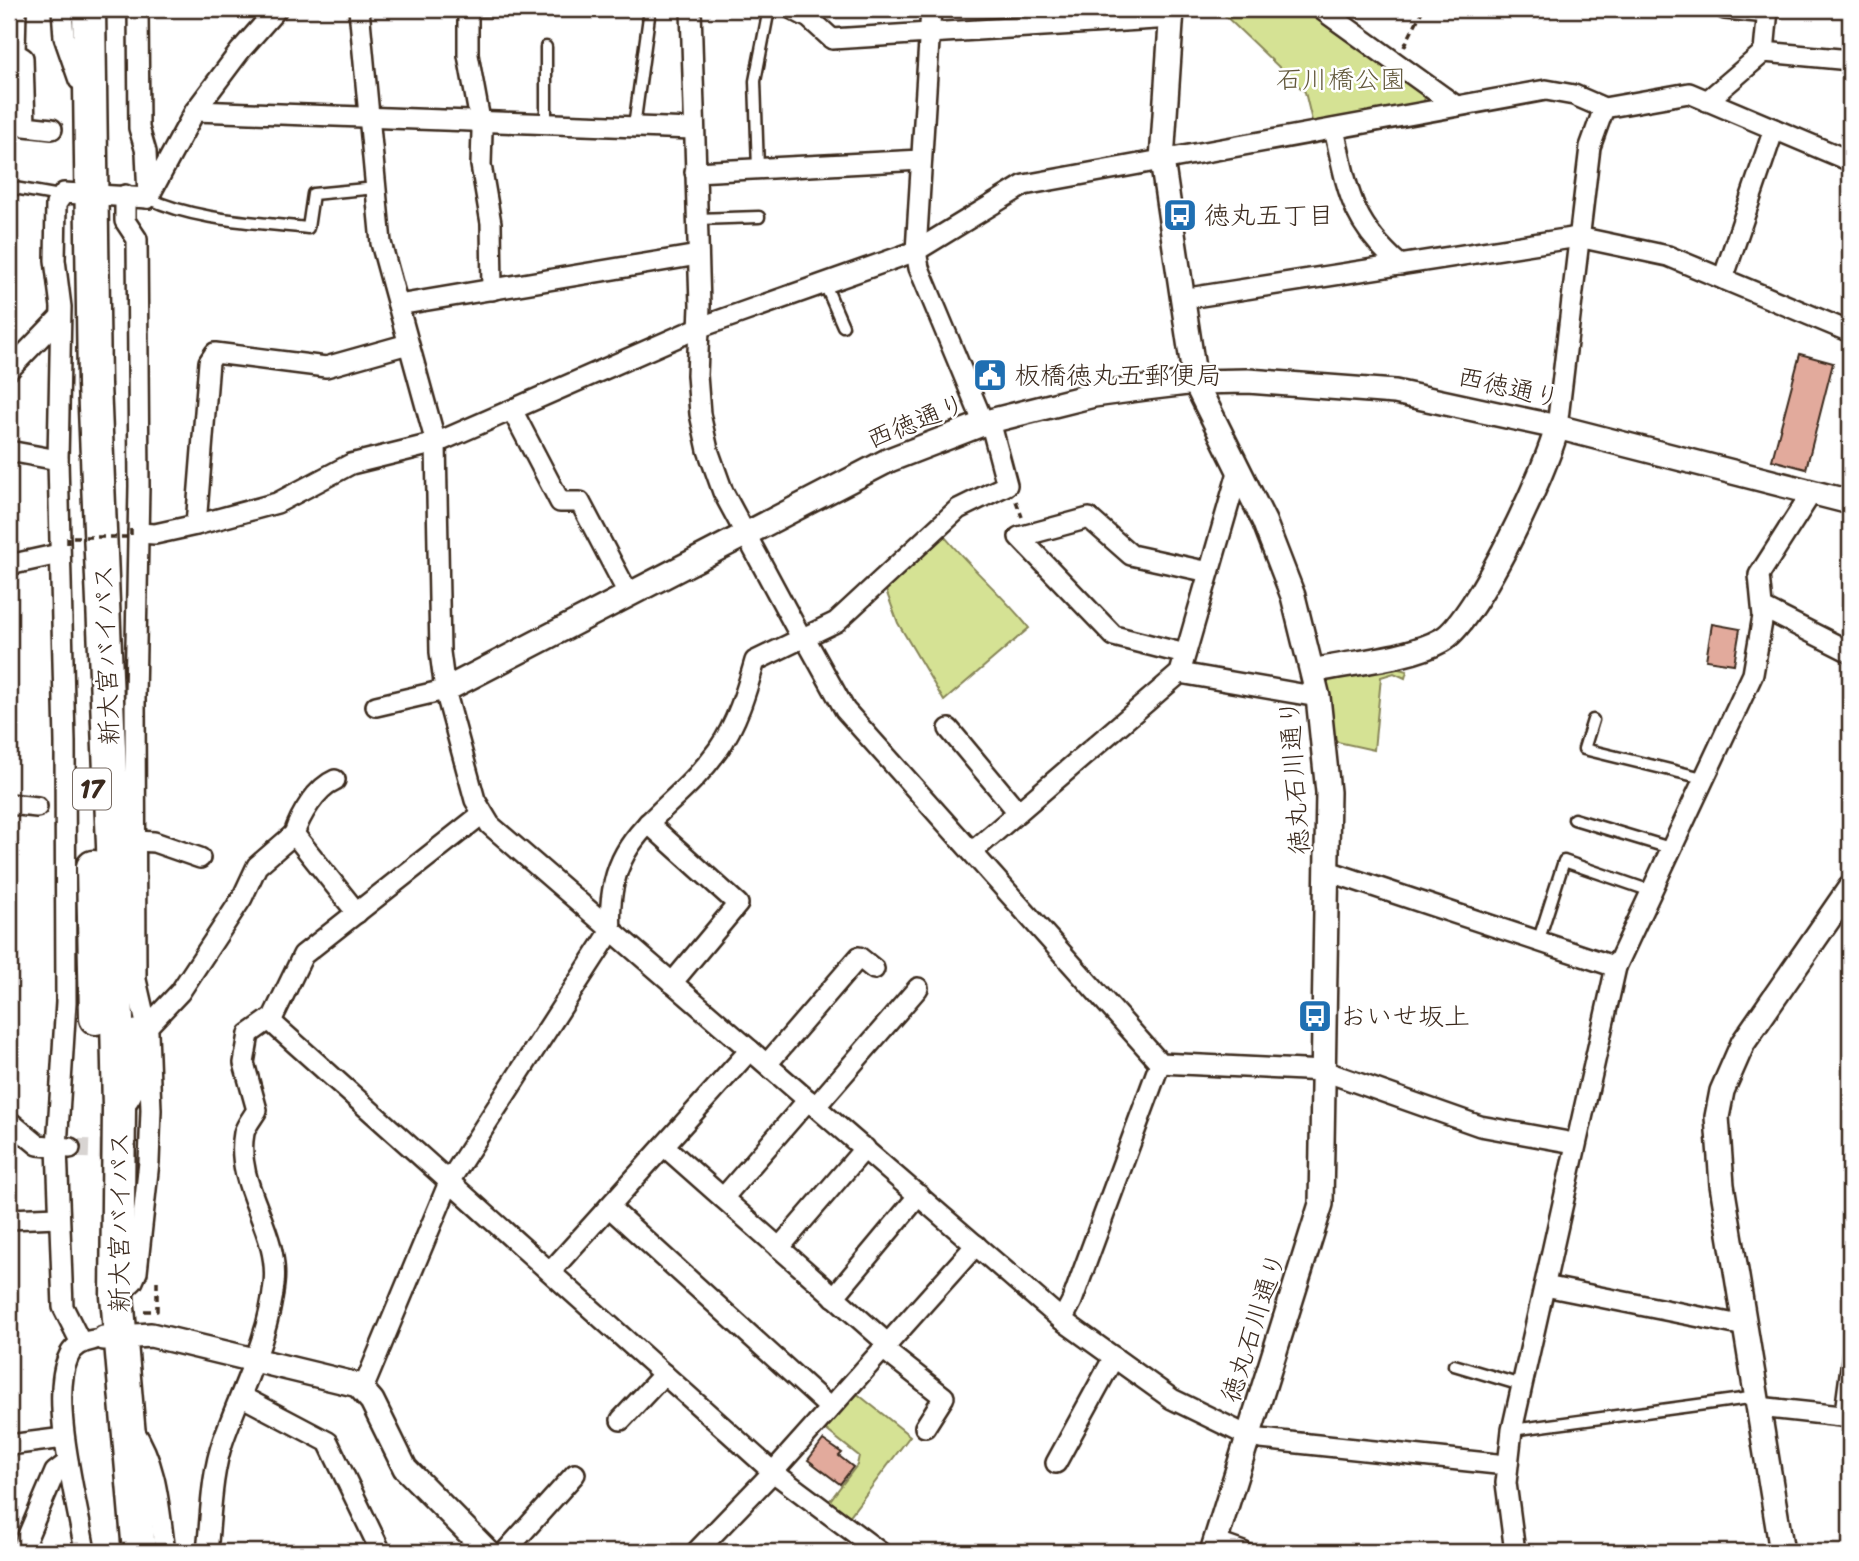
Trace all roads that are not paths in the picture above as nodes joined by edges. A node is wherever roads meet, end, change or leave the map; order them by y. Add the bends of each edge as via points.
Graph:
1 (16, 9) edge
2 (138, 9) edge
3 (277, 9) edge
4 (359, 9) edge
5 (509, 9) edge
6 (650, 9) edge
7 (691, 9) edge
8 (769, 9) edge
9 (792, 9) edge
10 (931, 9) edge
11 (1321, 9) edge
12 (1725, 9) edge
13 (468, 10) edge
14 (1768, 11) edge
15 (1172, 13) edge
16 (77, 17) edge
17 (931, 32) junction
18 (546, 47) dead end
19 (1764, 52) junction
20 (1850, 60) edge
21 (1707, 101) junction
22 (1456, 106) junction
23 (1604, 108) junction
24 (195, 111) junction
25 (369, 117) junction
26 (479, 121) junction
27 (546, 124) junction
28 (634, 127) junction
29 (52, 129) dead end
30 (693, 129) junction
31 (1334, 129) junction
32 (1774, 130) junction
33 (921, 160) junction
34 (1161, 160) junction
35 (1850, 161) edge
36 (758, 169) junction
37 (695, 172) junction
38 (9, 187) edge
39 (377, 188) junction
40 (76, 193) junction
41 (125, 195) junction
42 (148, 198) junction
43 (759, 217) dead end
44 (697, 219) junction
45 (1578, 237) junction
46 (916, 251) junction
47 (698, 255) junction
48 (1400, 265) junction
49 (1723, 279) junction
50 (824, 282) junction
51 (492, 290) junction
52 (1182, 299) junction
53 (398, 305) junction
54 (60, 317) junction
55 (843, 326) dead end
56 (698, 328) junction
57 (1850, 332) edge
58 (408, 344) junction
59 (9, 370) edge
60 (1195, 382) junction
61 (512, 410) junction
62 (987, 422) junction
63 (1557, 427) junction
64 (436, 443) junction
65 (9, 451) edge
66 (58, 460) junction
67 (1239, 469) junction
68 (1812, 492) junction
69 (1850, 502) edge
70 (196, 525) junction
71 (135, 531) junction
72 (746, 534) junction
73 (64, 549) junction
74 (9, 565) edge
75 (1209, 572) junction
76 (629, 595) junction
77 (1763, 608) junction
78 (803, 638) junction
79 (1850, 652) edge
80 (1182, 663) junction
81 (1313, 671) junction
82 (445, 690) junction
83 (1318, 698) junction
84 (376, 706) dead end
85 (1593, 720) dead end
86 (948, 729) dead end
87 (1703, 778) junction
88 (335, 780) dead end
89 (9, 804) edge
90 (37, 807) dead end
91 (1018, 812) junction
92 (482, 814) junction
93 (1574, 819) dead end
94 (648, 823) junction
95 (294, 834) junction
96 (137, 841) junction
97 (1670, 848) junction
98 (972, 852) junction
99 (200, 858) dead end
100 (1328, 871) junction
101 (1850, 888) edge
102 (1651, 891) junction
103 (357, 913) junction
104 (611, 930) junction
105 (1538, 942) junction
106 (1616, 967) junction
107 (874, 970) dead end
108 (136, 980) junction
109 (672, 983) junction
110 (918, 988) dead end
111 (269, 1020) junction
112 (147, 1027) junction
113 (750, 1050) junction
114 (1160, 1063) junction
115 (767, 1064) junction
116 (1324, 1072) junction
117 (812, 1103) junction
118 (119, 1108) junction
119 (10, 1124) edge
120 (1574, 1143) junction
121 (664, 1146) junction
122 (63, 1148) junction
123 (865, 1148) junction
124 (450, 1180) junction
125 (919, 1195) junction
126 (723, 1198) junction
127 (609, 1207) junction
128 (58, 1217) junction
129 (9, 1219) edge
130 (976, 1245) junction
131 (779, 1248) junction
132 (551, 1271) junction
133 (1545, 1286) junction
134 (117, 1296) junction
135 (834, 1297) junction
136 (1062, 1320) junction
137 (1745, 1326) junction
138 (102, 1340) junction
139 (1850, 1340) edge
140 (885, 1346) junction
141 (1114, 1357) junction
142 (255, 1360) junction
143 (1454, 1365) dead end
144 (664, 1374) junction
145 (1521, 1385) junction
146 (363, 1389) junction
147 (241, 1396) junction
148 (1758, 1402) junction
149 (830, 1408) junction
150 (1845, 1417) edge
151 (621, 1420) dead end
152 (128, 1423) junction
153 (925, 1427) dead end
154 (1512, 1430) junction
155 (1248, 1436) junction
156 (64, 1438) junction
157 (9, 1445) edge
158 (68, 1462) junction
159 (1056, 1463) dead end
160 (1506, 1465) junction
161 (773, 1472) junction
162 (575, 1474) dead end
163 (1213, 1547) edge
164 (20, 1552) edge
165 (85, 1552) edge
166 (118, 1552) edge
167 (139, 1552) edge
168 (165, 1552) edge
169 (207, 1552) edge
170 (381, 1552) edge
171 (488, 1552) edge
172 (505, 1552) edge
173 (696, 1552) edge
174 (880, 1552) edge
175 (1244, 1552) edge
176 (1516, 1552) edge
177 (1782, 1552) edge

1 - 29 street via 15,53 23,58 25,125
2 - 42 street via 139,128 146,152
3 - 24 street
4 - 25 street
5 - 13 lane
6 - 28 lane
7 - 30 street
8 - 36 lane via 755,81
9 - 17 street via 832,39
10 - 17 street
11 - 22 street
12 - 14 street
13 - 26 street via 468,55
14 - 19 street
15 - 17 street
15 - 34 street, 徳丸石川通り
16 - 40 highway, 新大宮バイパス / 17
16 - 40 highway, 新大宮バイパス / 17
17 - 33 street
18 - 27 lane
19 - 20 street
19 - 21 street
21 - 23 street via 1689,93
21 - 32 street
22 - 23 street via 1546,90 1574,95
22 - 31 street
23 - 45 street via 1590,148
24 - 25 street
24 - 42 street
25 - 26 street
25 - 39 street
26 - 27 street
26 - 51 street via 491,223
27 - 28 street
28 - 30 street
30 - 37 street
31 - 34 street
31 - 48 street via 1357,216 1369,235
32 - 35 street
32 - 49 street
33 - 36 street
33 - 46 street
34 - 46 street via 1024,185
34 - 52 street, 徳丸石川通り
36 - 37 street
37 - 44 street
38 - 40 lane
39 - 42 lane via 313,194 308,228 231,220
39 - 53 street via 381,243
40 - 41 street
40 - 54 street via 56,204
40 - 118 highway, 新大宮バイパス / 17 via 94,384
40 - 138 highway, 新大宮バイパス / 17 via 77,389 92,688
41 - 42 street
41 - 71 street via 125,221 137,239
43 - 44 lane
44 - 47 street
45 - 48 street
45 - 49 street via 1668,256
45 - 63 street
46 - 50 street
46 - 62 street via 919,268
47 - 51 street
47 - 56 street
48 - 52 street
49 - 57 street
50 - 55 lane
50 - 56 street
51 - 53 street
52 - 60 street, 徳丸石川通り
53 - 58 street
54 - 59 street
54 - 66 street
56 - 61 street
56 - 72 street via 696,375 708,450 723,492
58 - 64 street
58 - 70 street via 326,366 215,353 209,362
60 - 62 street, 西徳通り via 1094,395
60 - 63 street, 西徳通り via 1305,383 1395,391
60 - 67 street, 徳丸石川通り
61 - 64 street
61 - 76 street via 560,502 580,502
62 - 72 street, 西徳通り via 889,460
62 - 78 street via 1010,491 958,509 836,622
63 - 68 street, 西徳通り
63 - 81 street via 1551,454 1474,606 1457,629 1424,648
64 - 70 street via 351,464 277,503
64 - 82 street via 440,652
65 - 66 street
66 - 73 street
67 - 75 street
67 - 81 street, 徳丸石川通り via 1286,576
68 - 69 street, 西徳通り
68 - 77 street via 1759,575
70 - 71 street via 155,534
71 - 96 street
72 - 76 street, 西徳通り
72 - 78 street
73 - 74 street
73 - 122 street
75 - 80 street
75 - 80 street via 1131,555 1089,518 1026,528 1019,537 1114,636
76 - 82 street, 西徳通り
77 - 79 street
77 - 87 street via 1754,674
78 - 94 street via 755,661 739,712 718,749 686,788
78 - 98 street via 845,710
80 - 83 street
80 - 91 street
81 - 83 street, 徳丸石川通り
82 - 84 street, 西徳通り
82 - 92 street via 451,724
83 - 100 street, 徳丸石川通り via 1328,792
85 - 87 lane via 1584,749
86 - 91 street
87 - 97 street
88 - 95 street via 327,783 298,820
89 - 90 street
91 - 98 street
92 - 103 street
92 - 104 street
93 - 97 lane
94 - 104 street via 622,853 609,901
94 - 109 street via 738,904
95 - 103 street
95 - 112 street via 257,866 242,898 180,992
96 - 99 street via 155,842
96 - 108 street
97 - 102 street
98 - 114 street
100 - 105 street
100 - 116 street, 徳丸石川通り
101 - 137 street via 1743,1043 1722,1091 1717,1142
102 - 105 lane via 1564,861
102 - 106 street
103 - 111 street via 303,955
104 - 109 street
104 - 124 street
105 - 106 street
106 - 120 street
107 - 115 street via 859,957
108 - 112 street
108 - 118 street via 136,1081 133,1094
109 - 113 street
110 - 117 street
111 - 124 street
111 - 142 street via 249,1034 244,1063 257,1110 244,1132 249,1190 267,1226 274,1256 274,1283
112 - 134 street via 137,1272
113 - 115 street
113 - 121 street
114 - 116 street
114 - 136 street
115 - 117 street
116 - 120 street via 1480,1126
116 - 155 street, 徳丸石川通り via 1321,1204
117 - 123 street
117 - 126 street
118 - 134 highway, 新大宮バイパス / 17
119 - 122 street via 38,1145
120 - 133 street
121 - 126 street
121 - 127 street
122 - 128 street
123 - 125 street
123 - 131 street
124 - 132 street
124 - 146 street
125 - 130 street
125 - 135 street
126 - 131 street
127 - 132 street
127 - 149 street
128 - 129 street
128 - 138 street via 63,1307
130 - 136 street
130 - 140 street
131 - 135 street
132 - 144 street
133 - 137 street
133 - 145 street
134 - 138 highway, 新大宮バイパス / 17
135 - 140 street
136 - 141 street
137 - 148 street
138 - 142 street via 151,1335
138 - 152 highway, 新大宮バイパス / 17
138 - 156 street via 69,1355
138 - 166 highway, 新大宮バイパス / 17
139 - 150 lane
140 - 149 street
140 - 153 street via 944,1397
141 - 155 street via 1172,1399
141 - 159 street
142 - 146 street via 344,1380
142 - 147 street
143 - 145 lane
144 - 151 street
144 - 161 street
145 - 154 street
146 - 171 street via 405,1468
147 - 169 street via 217,1464
147 - 170 street via 328,1442
148 - 150 street
148 - 154 lane
148 - 177 street
149 - 161 street
152 - 167 highway, 新大宮バイパス / 17
152 - 168 street via 146,1448 154,1470
154 - 160 street
155 - 160 street
155 - 163 street, 徳丸石川通り
156 - 157 street
156 - 158 street
158 - 164 street via 55,1472
158 - 165 street
160 - 176 street
161 - 173 street
161 - 174 street
162 - 172 street
163 - 175 street

